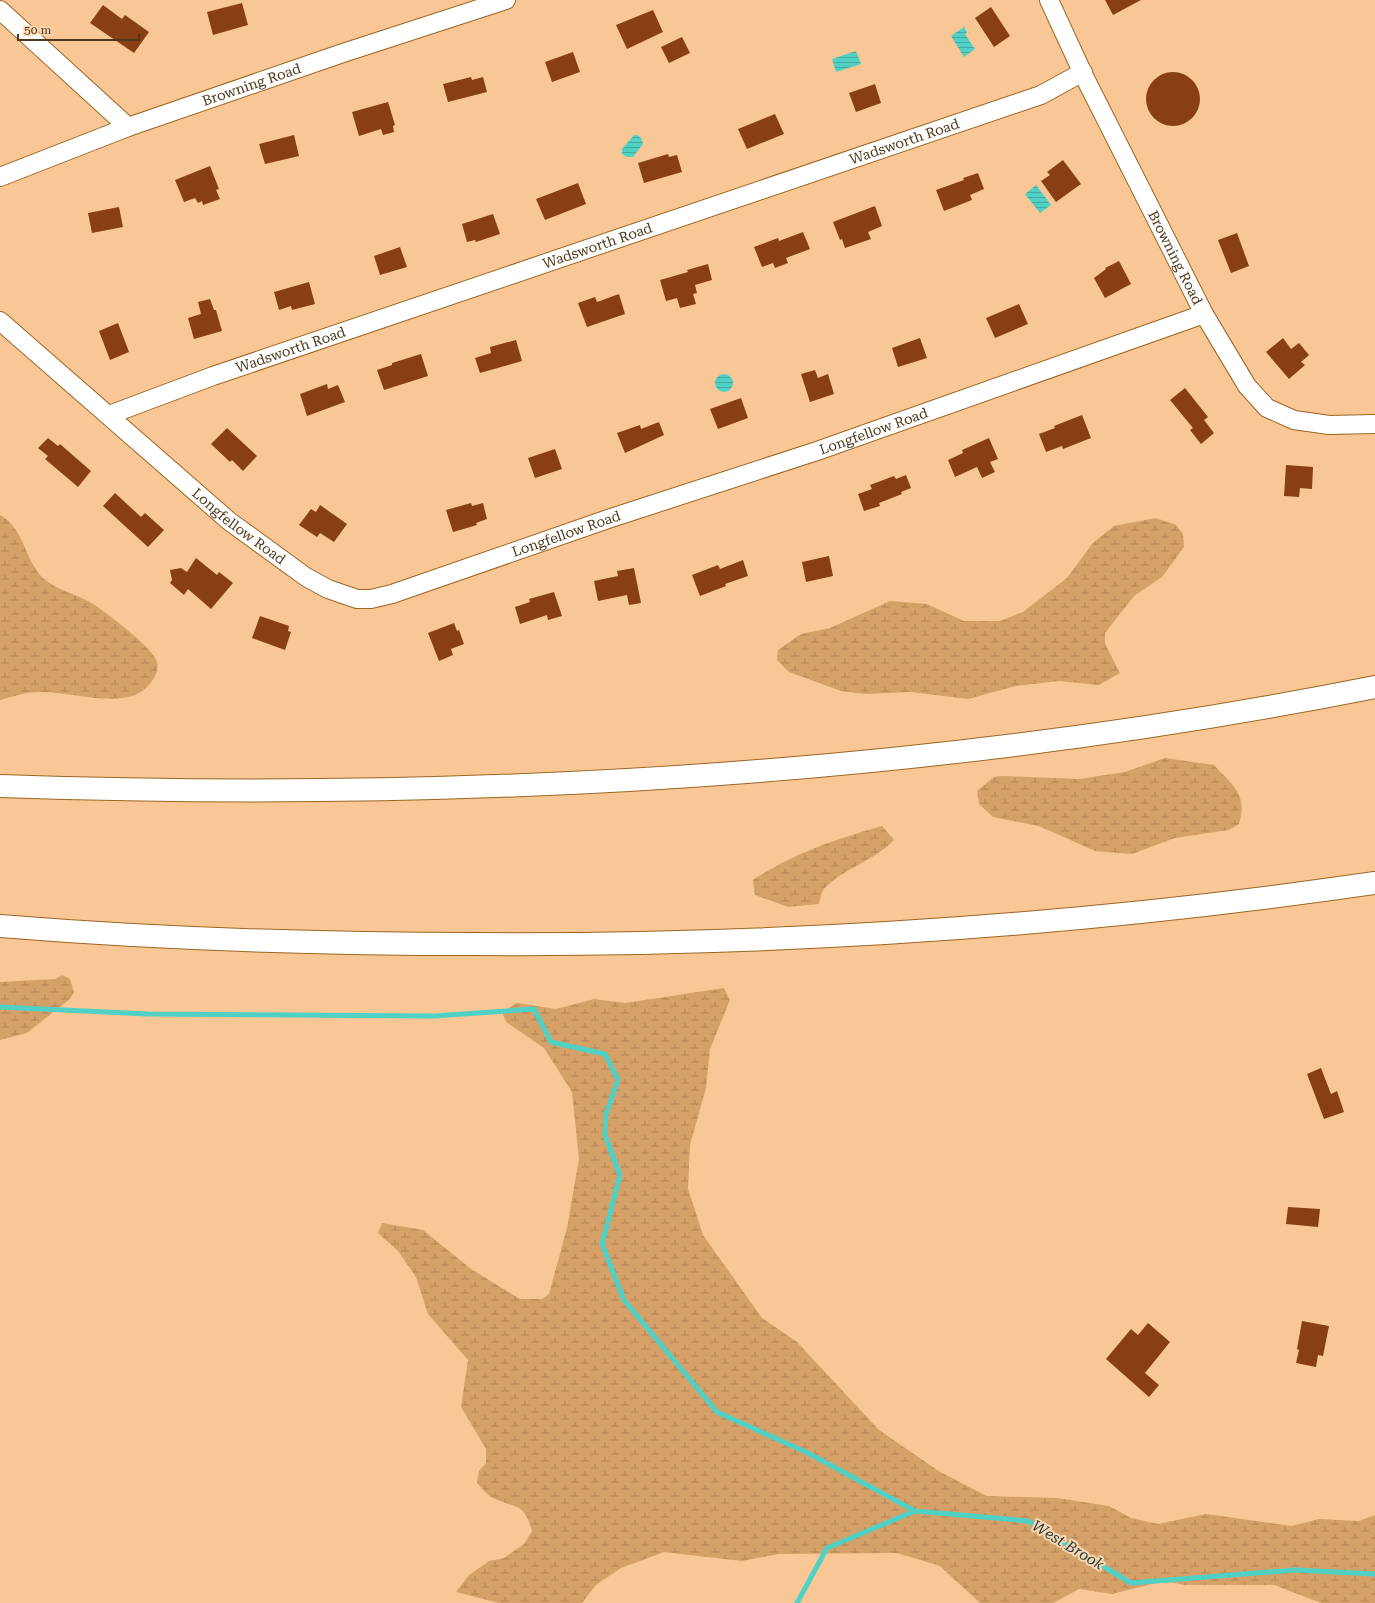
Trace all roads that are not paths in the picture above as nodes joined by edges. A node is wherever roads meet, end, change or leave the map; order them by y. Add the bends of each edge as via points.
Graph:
1 (1049, 0) edge
2 (500, 1) edge
3 (0, 10) edge
4 (1083, 72) junction
5 (128, 127) junction
6 (0, 177) edge
7 (1204, 314) junction
8 (0, 321) edge
9 (109, 415) junction
10 (1375, 424) edge
11 (1375, 687) edge
12 (0, 786) edge
13 (1375, 883) edge
14 (0, 926) edge

1 - 4 street, Browning Road
2 - 5 street, Browning Road
3 - 5 street
4 - 7 street, Browning Road
4 - 9 street, Wadsworth Road via 1041,95 220,374
5 - 6 street, Browning Road
7 - 9 street, Longfellow Road via 817,451 392,594 364,600 320,586 299,572 229,521
7 - 10 street, Browning Road via 1247,386 1267,408 1294,420 1313,424
8 - 9 street, Longfellow Road
11 - 12 highway via 1245,711 1071,738 878,761 723,775 534,786 372,791 157,791
13 - 14 highway via 1225,903 1021,924 743,941 527,945 333,944

